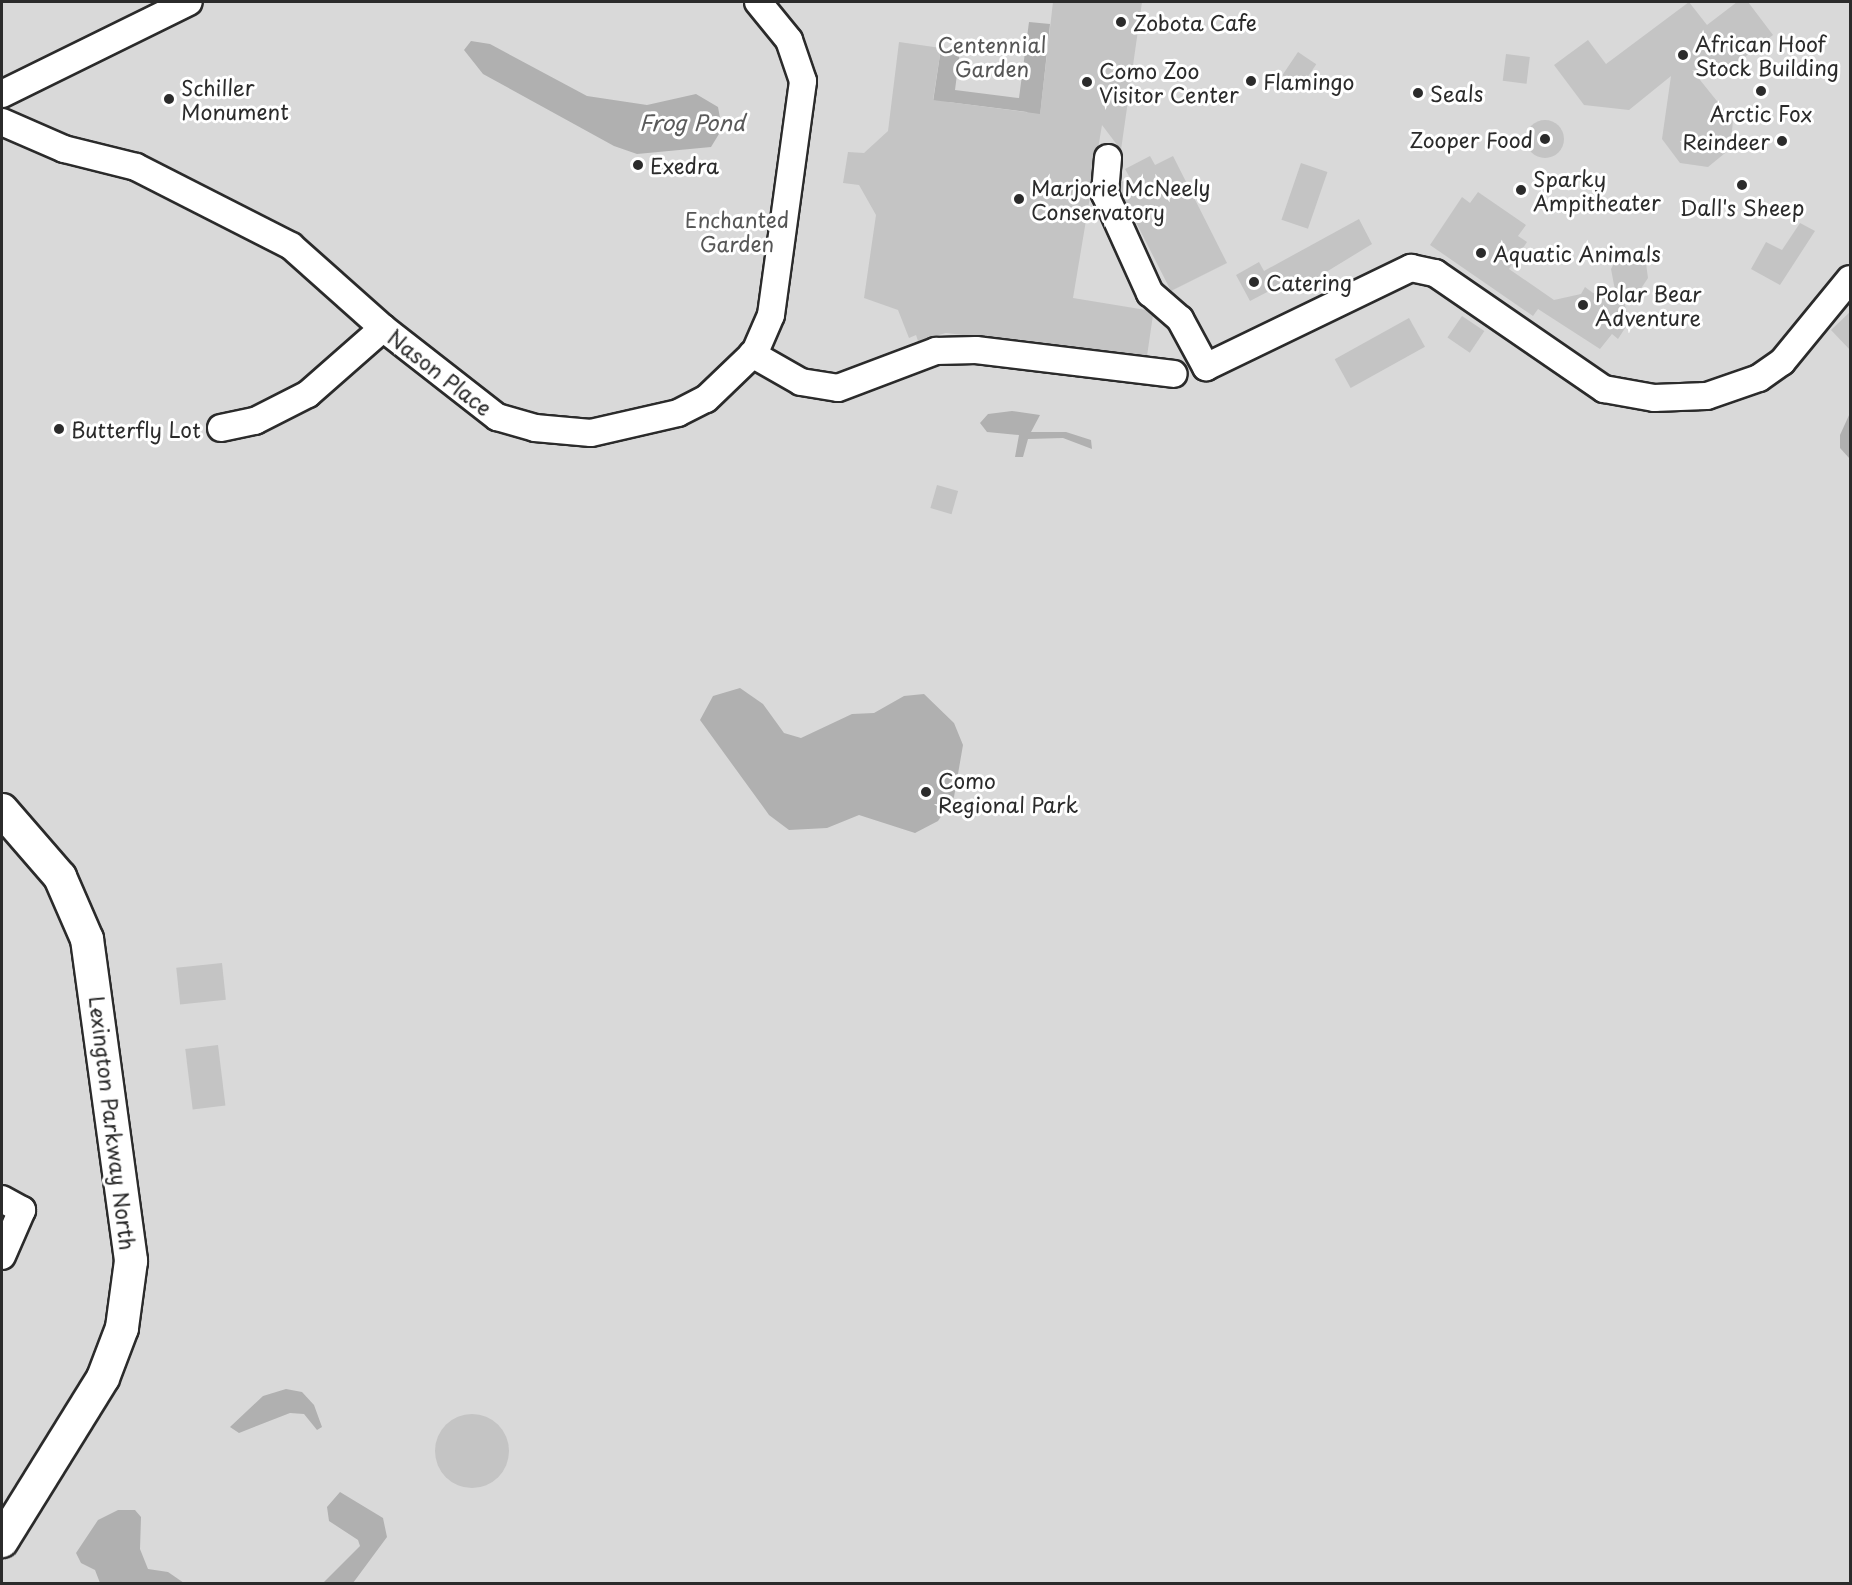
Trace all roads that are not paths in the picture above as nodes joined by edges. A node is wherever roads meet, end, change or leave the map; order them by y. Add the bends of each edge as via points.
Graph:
1 (189, 2) edge
2 (758, 2) edge
3 (2, 94) edge
4 (2, 122) edge
5 (1108, 158) dead end
6 (1851, 279) edge
7 (383, 328) junction
8 (752, 354) junction
9 (1174, 374) dead end
10 (221, 428) dead end
11 (2, 810) edge
12 (2, 1199) edge
13 (2, 1256) edge
14 (2, 1541) edge

1 - 3 street
2 - 8 street, Nason Place via 789,40 803,81 771,315
4 - 7 street, Nason Place via 64,148 136,166 271,235 291,246
5 - 6 street via 1105,194 1150,293 1179,319 1206,367 1411,268 1435,273 1604,389 1654,398 1707,396 1751,381 1782,362
7 - 8 street, Nason Place via 497,417 535,428 591,434 678,413 730,380
7 - 10 street via 308,394 255,421
8 - 9 street via 801,382 838,388 936,351 976,350
11 - 14 main road, Lexington Parkway North via 60,877 87,939 131,1261 122,1328 107,1370
12 - 13 street via 22,1210

